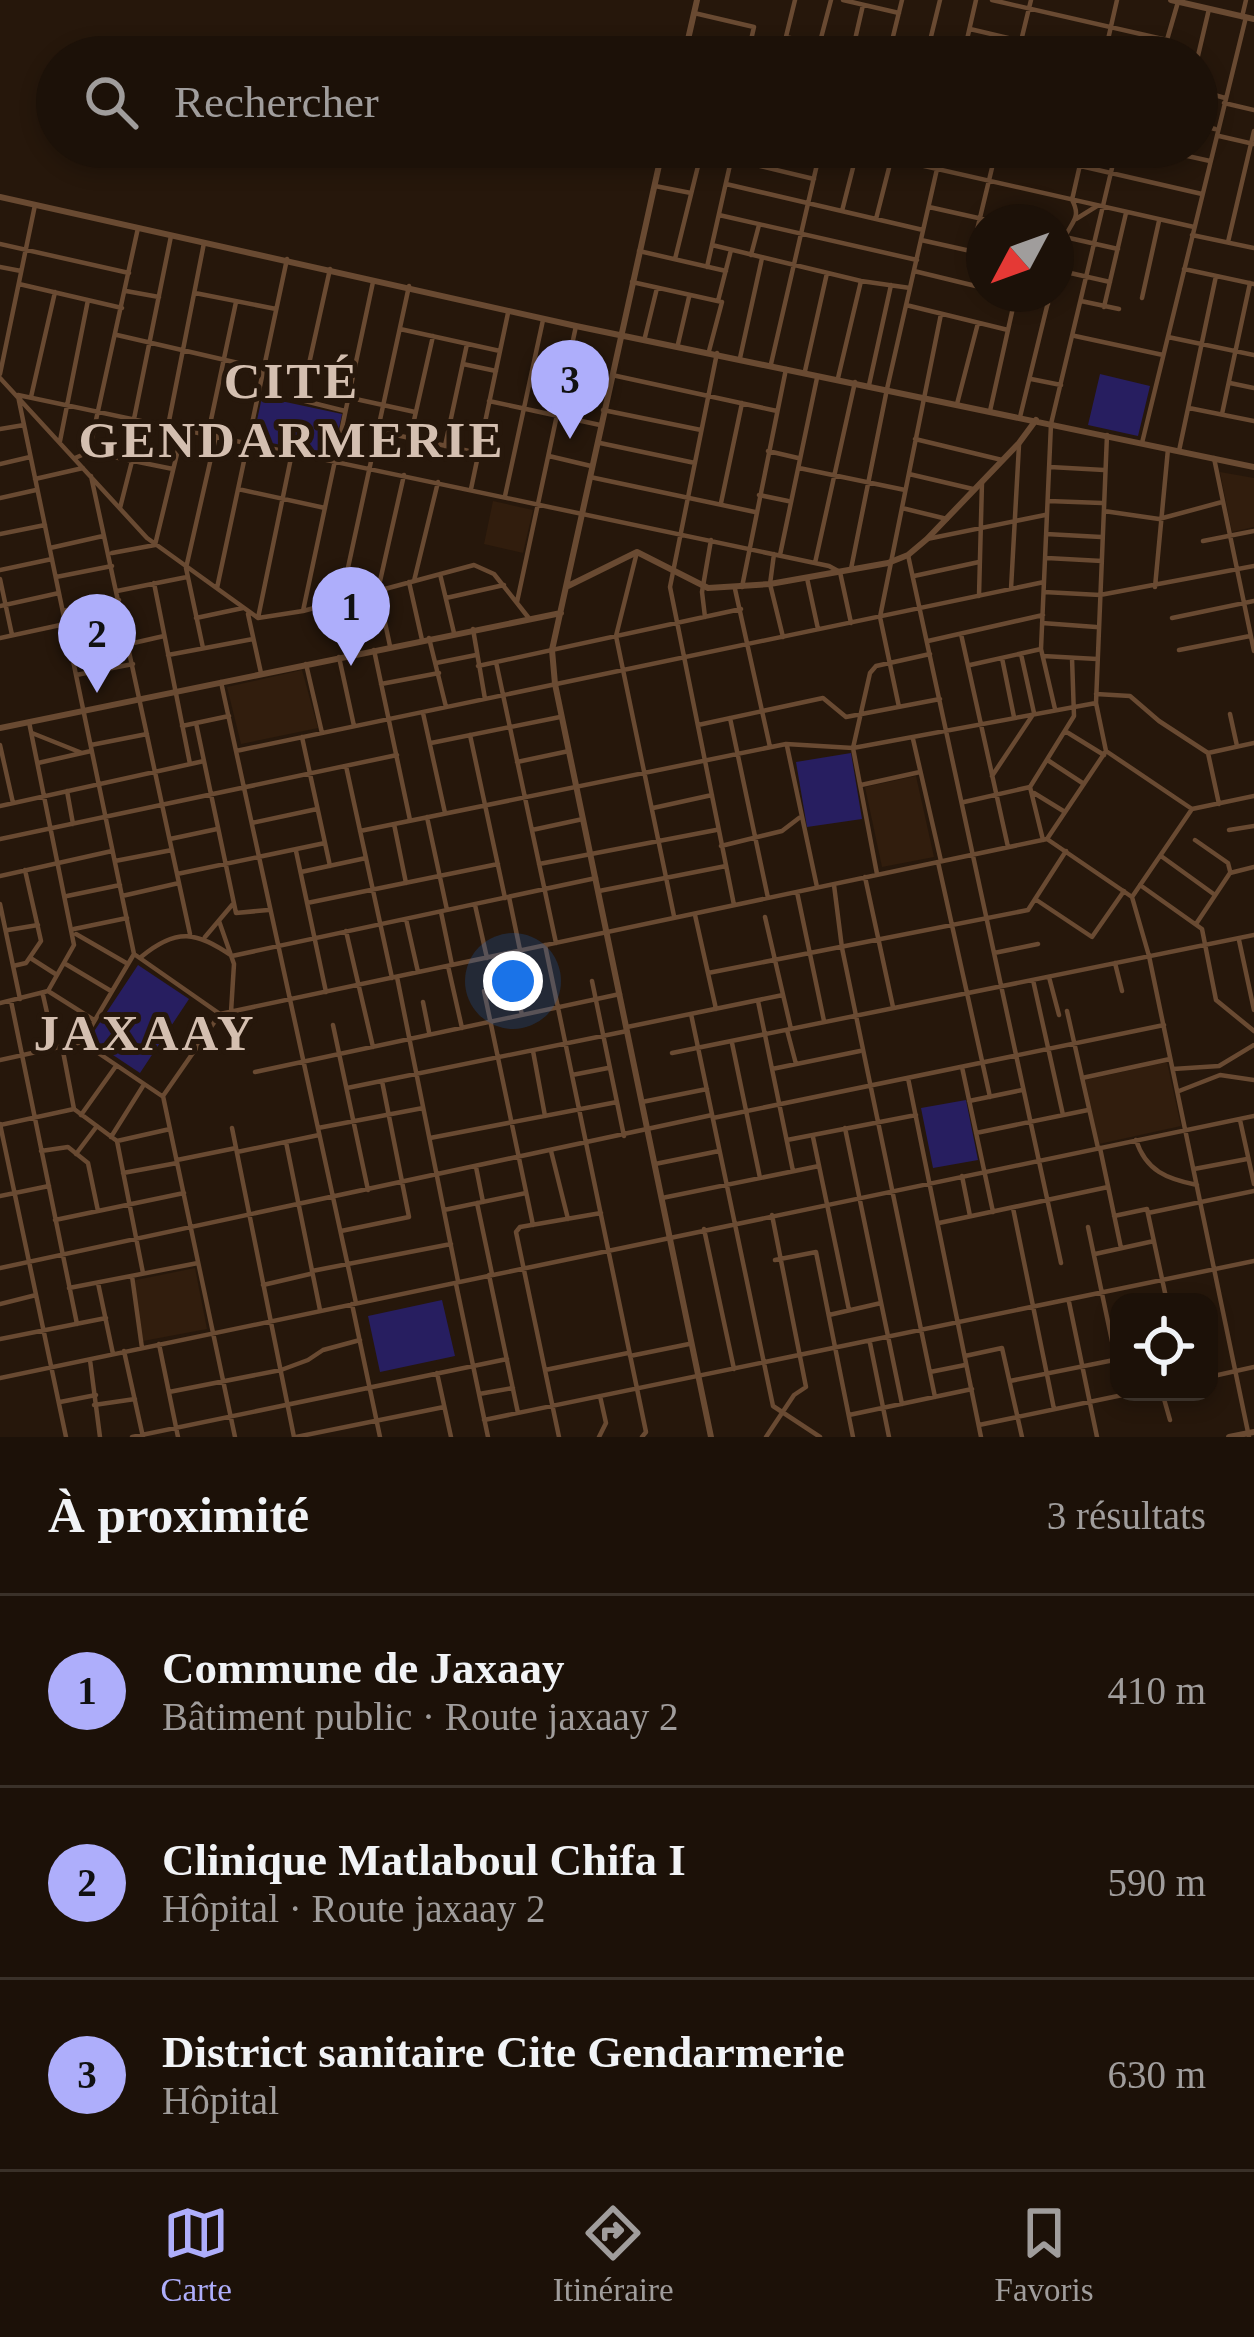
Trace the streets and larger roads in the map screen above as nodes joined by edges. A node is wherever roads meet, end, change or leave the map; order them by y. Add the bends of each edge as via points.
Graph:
1 (697, 0) edge
2 (795, 0) edge
3 (831, 0) edge
4 (843, 0) edge
5 (902, 0) edge
6 (940, 0) edge
7 (976, 0) edge
8 (992, 0) edge
9 (1030, 0) edge
10 (1117, 0) edge
11 (1246, 0) edge
12 (853, 1) edge
13 (1174, 1) edge
14 (863, 5) junction
15 (1029, 8) junction
16 (1209, 9) junction
17 (1254, 9) edge
18 (694, 13) junction
19 (899, 13) junction
20 (1246, 16) edge
21 (1111, 27) junction
22 (970, 29) junction
23 (689, 36) edge
24 (751, 36) edge
25 (786, 36) edge
26 (822, 36) edge
27 (856, 36) edge
28 (893, 36) edge
29 (931, 36) edge
30 (968, 36) edge
31 (1000, 36) edge
32 (1022, 36) edge
33 (1109, 36) edge
34 (1150, 36) edge
35 (1168, 36) edge
36 (1203, 36) edge
37 (1218, 98) edge
38 (1224, 100) junction
39 (1254, 110) edge
40 (1218, 127) edge
41 (1254, 131) edge
42 (1218, 132) edge
43 (1253, 143) edge
44 (658, 168) edge
45 (697, 168) edge
46 (730, 168) edge
47 (771, 168) edge
48 (816, 168) edge
49 (857, 168) edge
50 (889, 168) edge
51 (929, 168) edge
52 (991, 168) edge
53 (1079, 168) edge
54 (1088, 168) edge
55 (1112, 168) edge
56 (1208, 168) edge
57 (937, 170) junction
58 (1111, 173) junction
59 (814, 178) junction
60 (988, 181) junction
61 (726, 184) junction
62 (654, 186) junction
63 (691, 193) junction
64 (1202, 194) junction
65 (0, 197) edge
66 (1072, 200) junction
67 (808, 203) junction
68 (982, 204) edge
69 (35, 205) junction
70 (1100, 206) junction
71 (928, 207) junction
72 (842, 211) junction
73 (1127, 212) junction
74 (719, 214) junction
75 (966, 215) edge
76 (876, 219) junction
77 (1076, 219) junction
78 (1159, 219) junction
79 (1074, 222) edge
80 (759, 224) junction
81 (139, 228) junction
82 (923, 230) junction
83 (1193, 231) junction
84 (801, 233) junction
85 (172, 234) junction
86 (1074, 239) edge
87 (921, 240) junction
88 (205, 242) junction
89 (1228, 242) junction
90 (0, 244) edge
91 (1093, 244) junction
92 (712, 245) junction
93 (1254, 248) edge
94 (1118, 249) junction
95 (27, 250) junction
96 (731, 250) junction
97 (966, 250) edge
98 (639, 251) junction
99 (751, 254) junction
100 (762, 257) junction
101 (287, 260) junction
102 (675, 260) junction
103 (916, 260) junction
104 (794, 265) junction
105 (0, 267) edge
106 (707, 267) junction
107 (330, 269) junction
108 (1184, 269) junction
109 (726, 271) junction
110 (914, 271) junction
111 (21, 272) junction
112 (129, 273) junction
113 (827, 273) junction
114 (1074, 274) edge
115 (1216, 276) junction
116 (1087, 277) junction
117 (374, 278) junction
118 (861, 281) junction
119 (632, 282) junction
120 (1110, 282) junction
121 (19, 284) junction
122 (966, 284) edge
123 (1252, 284) edge
124 (891, 285) junction
125 (409, 286) junction
126 (657, 287) junction
127 (910, 288) junction
128 (126, 291) junction
129 (55, 292) junction
130 (195, 293) junction
131 (690, 295) junction
132 (159, 297) junction
133 (1142, 298) dead end
134 (88, 300) junction
135 (718, 301) junction
136 (1081, 301) junction
137 (0, 302) edge
138 (236, 302) junction
139 (14, 305) junction
140 (906, 305) junction
141 (1105, 307) junction
142 (122, 308) junction
143 (276, 309) junction
144 (509, 310) junction
145 (1119, 310) dead end
146 (1011, 312) edge
147 (1046, 312) edge
148 (941, 314) junction
149 (1243, 317) junction
150 (543, 318) junction
151 (1254, 320) edge
152 (977, 323) junction
153 (576, 326) junction
154 (0, 327) edge
155 (9, 329) junction
156 (400, 329) junction
157 (1008, 330) junction
158 (620, 332) junction
159 (117, 335) junction
160 (1073, 335) junction
161 (433, 336) junction
162 (645, 337) junction
163 (1168, 338) junction
164 (150, 342) junction
165 (467, 344) junction
166 (678, 344) junction
167 (1202, 344) junction
168 (183, 350) junction
169 (500, 351) junction
170 (1235, 351) junction
171 (713, 352) junction
172 (1254, 355) edge
173 (1163, 356) junction
174 (740, 358) junction
175 (223, 359) junction
176 (463, 364) junction
177 (771, 364) junction
178 (786, 368) junction
179 (264, 369) junction
180 (496, 371) junction
181 (806, 371) junction
182 (610, 374) junction
183 (818, 374) junction
184 (0, 376) edge
185 (838, 378) junction
186 (1030, 378) junction
187 (854, 382) junction
188 (1228, 382) junction
189 (869, 385) junction
190 (1061, 386) junction
191 (10, 388) junction
192 (1254, 388) edge
193 (887, 389) junction
194 (0, 393) edge
195 (18, 394) junction
196 (708, 395) junction
197 (349, 397) junction
198 (924, 397) junction
199 (32, 398) junction
200 (490, 401) junction
201 (742, 403) junction
202 (957, 404) junction
203 (67, 405) junction
204 (383, 405) junction
205 (524, 408) junction
206 (1188, 408) junction
207 (603, 410) junction
208 (98, 411) junction
209 (346, 411) junction
210 (776, 411) junction
211 (990, 411) junction
212 (416, 412) junction
213 (1222, 414) junction
214 (557, 416) junction
215 (1020, 417) junction
216 (134, 419) junction
217 (1036, 420) junction
218 (1254, 421) edge
219 (24, 424) junction
220 (1051, 424) junction
221 (600, 425) junction
222 (168, 426) junction
223 (0, 429) edge
224 (183, 429) junction
225 (701, 430) junction
226 (378, 431) junction
227 (212, 435) junction
228 (1107, 436) junction
229 (410, 438) junction
230 (916, 439) junction
231 (60, 441) junction
232 (248, 442) junction
233 (597, 442) junction
234 (1019, 443) junction
235 (1142, 443) junction
236 (445, 446) junction
237 (1168, 448) junction
238 (768, 451) junction
239 (1179, 451) junction
240 (89, 452) junction
241 (292, 452) junction
242 (478, 453) junction
243 (548, 456) junction
244 (31, 457) junction
245 (75, 458) junction
246 (799, 458) junction
247 (1214, 458) junction
248 (335, 460) junction
249 (1002, 460) junction
250 (132, 461) junction
251 (694, 463) junction
252 (0, 464) edge
253 (591, 466) junction
254 (1050, 466) junction
255 (797, 467) junction
256 (1254, 467) edge
257 (84, 468) junction
258 (370, 468) junction
259 (173, 469) junction
260 (1106, 470) junction
261 (908, 474) junction
262 (91, 475) junction
263 (404, 475) junction
264 (834, 475) junction
265 (590, 477) junction
266 (35, 479) junction
267 (982, 481) junction
268 (437, 482) junction
269 (867, 482) junction
270 (238, 489) junction
271 (470, 489) junction
272 (38, 490) junction
273 (905, 490) junction
274 (974, 490) junction
275 (759, 495) junction
276 (505, 496) junction
277 (688, 497) junction
278 (0, 498) edge
279 (283, 499) junction
280 (1048, 501) junction
281 (790, 502) junction
282 (1222, 502) junction
283 (538, 503) junction
284 (721, 505) junction
285 (1104, 507) junction
286 (120, 508) junction
287 (325, 508) junction
288 (902, 508) junction
289 (584, 512) junction
290 (755, 512) junction
291 (1047, 515) junction
292 (946, 519) junction
293 (1159, 519) junction
294 (1015, 521) junction
295 (45, 525) junction
296 (981, 528) junction
297 (1254, 531) edge
298 (680, 533) junction
299 (0, 534) edge
300 (1046, 534) junction
301 (106, 536) junction
302 (1102, 537) junction
303 (1230, 537) junction
304 (927, 539) junction
305 (711, 540) junction
306 (1203, 541) dead end
307 (154, 544) junction
308 (50, 548) junction
309 (747, 548) junction
310 (637, 552) junction
311 (110, 554) junction
312 (777, 554) junction
313 (908, 555) junction
314 (1045, 558) junction
315 (52, 559) junction
316 (980, 561) junction
317 (1102, 561) junction
318 (815, 562) junction
319 (888, 563) junction
320 (112, 566) junction
321 (1254, 566) edge
322 (186, 568) junction
323 (673, 568) junction
324 (851, 569) junction
325 (1237, 569) junction
326 (0, 570) edge
327 (840, 572) junction
328 (440, 574) junction
329 (914, 576) junction
330 (187, 577) junction
331 (56, 578) junction
332 (807, 578) junction
333 (0, 579) edge
334 (411, 582) junction
335 (1044, 582) junction
336 (154, 583) junction
337 (770, 584) junction
338 (504, 585) junction
339 (568, 586) junction
340 (1155, 586) junction
341 (703, 587) junction
342 (738, 587) junction
343 (217, 589) junction
344 (1011, 589) junction
345 (378, 590) junction
346 (117, 591) junction
347 (1044, 592) junction
348 (59, 593) junction
349 (1100, 595) junction
350 (979, 596) junction
351 (566, 597) junction
352 (446, 598) junction
353 (119, 600) junction
354 (341, 600) junction
355 (1254, 601) edge
356 (517, 602) junction
357 (1244, 603) junction
358 (3, 605) edge
359 (921, 608) junction
360 (245, 609) junction
361 (741, 609) junction
362 (63, 611) junction
363 (303, 611) junction
364 (562, 613) junction
365 (546, 615) junction
366 (1042, 615) junction
367 (705, 616) junction
368 (880, 616) junction
369 (529, 617) junction
370 (196, 618) junction
371 (258, 618) junction
372 (1172, 618) dead end
373 (850, 622) junction
374 (677, 623) junction
375 (1042, 623) junction
376 (66, 624) junction
377 (1099, 627) junction
378 (473, 629) junction
379 (818, 629) junction
380 (126, 632) junction
381 (454, 633) junction
382 (961, 634) junction
383 (12, 635) junction
384 (164, 636) junction
385 (616, 636) junction
386 (1252, 636) edge
387 (783, 637) junction
388 (0, 638) edge
389 (253, 638) junction
390 (426, 639) junction
391 (928, 641) junction
392 (70, 644) junction
393 (129, 644) junction
394 (749, 644) junction
395 (391, 646) junction
396 (203, 648) junction
397 (374, 650) junction
398 (552, 650) junction
399 (1179, 650) dead end
400 (1254, 651) edge
401 (356, 653) junction
402 (1021, 653) junction
403 (1042, 653) junction
404 (931, 654) junction
405 (168, 655) junction
406 (476, 655) junction
407 (339, 657) junction
408 (684, 658) junction
409 (1002, 658) junction
410 (1072, 658) junction
411 (1098, 659) junction
412 (496, 662) junction
413 (436, 663) junction
414 (889, 663) junction
415 (133, 664) junction
416 (306, 664) junction
417 (478, 666) junction
418 (968, 666) junction
419 (623, 670) junction
420 (261, 673) junction
421 (439, 673) junction
422 (76, 675) junction
423 (221, 682) junction
424 (382, 684) junction
425 (555, 684) junction
426 (175, 691) junction
427 (1096, 694) junction
428 (503, 695) junction
429 (140, 698) junction
430 (485, 699) junction
431 (940, 699) junction
432 (1096, 703) junction
433 (1071, 705) junction
434 (446, 707) junction
435 (899, 707) junction
436 (1054, 709) junction
437 (84, 710) junction
438 (423, 712) junction
439 (763, 712) junction
440 (1034, 713) junction
441 (861, 714) junction
442 (1230, 714) dead end
443 (229, 716) junction
444 (562, 716) junction
445 (1014, 717) junction
446 (730, 718) junction
447 (389, 719) junction
448 (28, 722) junction
449 (196, 723) junction
450 (698, 725) junction
451 (981, 725) junction
452 (182, 726) junction
453 (353, 726) junction
454 (510, 727) junction
455 (0, 728) edge
456 (1065, 731) junction
457 (31, 732) junction
458 (947, 732) junction
459 (322, 733) junction
460 (148, 734) junction
461 (470, 735) junction
462 (302, 737) junction
463 (914, 739) junction
464 (430, 742) junction
465 (1254, 743) edge
466 (786, 744) junction
467 (0, 745) edge
468 (1238, 746) junction
469 (770, 747) junction
470 (92, 748) junction
471 (854, 748) junction
472 (236, 751) junction
473 (569, 751) junction
474 (82, 753) junction
475 (1105, 753) junction
476 (1208, 753) junction
477 (735, 754) junction
478 (397, 755) junction
479 (204, 760) junction
480 (705, 760) junction
481 (1047, 760) junction
482 (517, 762) junction
483 (38, 763) junction
484 (190, 764) junction
485 (346, 766) junction
486 (155, 771) junction
487 (921, 771) junction
488 (644, 772) junction
489 (310, 773) junction
490 (992, 776) junction
491 (99, 784) junction
492 (861, 784) junction
493 (1084, 784) junction
494 (244, 787) junction
495 (577, 787) junction
496 (1030, 789) junction
497 (67, 791) junction
498 (211, 794) junction
499 (996, 794) junction
500 (712, 795) junction
501 (45, 796) junction
502 (524, 796) junction
503 (1254, 796) edge
504 (962, 802) junction
505 (13, 803) junction
506 (1220, 804) junction
507 (162, 805) junction
508 (485, 805) junction
509 (0, 806) edge
510 (652, 808) junction
511 (318, 809) junction
512 (1192, 809) junction
513 (1065, 812) junction
514 (445, 813) junction
515 (801, 816) junction
516 (106, 817) junction
517 (427, 817) junction
518 (584, 819) junction
519 (410, 820) junction
520 (252, 823) junction
521 (73, 824) junction
522 (394, 824) junction
523 (1254, 826) edge
524 (52, 828) junction
525 (219, 829) junction
526 (532, 830) junction
527 (719, 830) junction
528 (1229, 830) dead end
529 (360, 831) junction
530 (754, 837) junction
531 (0, 839) edge
532 (170, 839) junction
533 (1045, 839) junction
534 (1195, 840) dead end
535 (658, 841) junction
536 (325, 843) junction
537 (721, 845) junction
538 (1008, 847) junction
539 (296, 849) junction
540 (172, 850) junction
541 (113, 851) junction
542 (1066, 851) junction
543 (591, 854) junction
544 (973, 854) junction
545 (1160, 856) junction
546 (259, 857) junction
547 (366, 858) junction
548 (115, 862) junction
549 (939, 862) junction
550 (59, 863) junction
551 (226, 864) junction
552 (498, 864) junction
553 (539, 864) junction
554 (330, 866) junction
555 (726, 866) junction
556 (1254, 867) edge
557 (25, 870) junction
558 (301, 872) junction
559 (1230, 873) junction
560 (177, 874) junction
561 (877, 875) junction
562 (0, 876) edge
563 (440, 876) junction
564 (866, 877) junction
565 (596, 878) junction
566 (666, 878) junction
567 (179, 883) junction
568 (406, 883) junction
569 (834, 884) junction
570 (120, 885) junction
571 (1140, 885) junction
572 (817, 887) junction
573 (544, 889) junction
574 (373, 890) junction
575 (598, 891) junction
576 (1124, 891) junction
577 (797, 892) junction
578 (1215, 895) junction
579 (67, 896) junction
580 (122, 896) junction
581 (507, 897) junction
582 (1132, 897) junction
583 (767, 898) junction
584 (1035, 898) junction
585 (234, 903) junction
586 (308, 904) junction
587 (475, 904) junction
588 (734, 905) junction
589 (0, 908) edge
590 (271, 909) junction
591 (444, 910) junction
592 (695, 913) junction
593 (765, 917) dead end
594 (674, 918) junction
595 (127, 919) junction
596 (406, 919) junction
597 (987, 919) junction
598 (219, 921) junction
599 (380, 924) junction
600 (1196, 924) junction
601 (38, 925) junction
602 (952, 926) junction
603 (6, 931) junction
604 (74, 931) junction
605 (346, 931) junction
606 (607, 932) junction
607 (190, 934) junction
608 (1254, 935) edge
609 (206, 938) junction
610 (315, 938) junction
611 (1239, 938) junction
612 (879, 940) junction
613 (556, 943) junction
614 (4, 944) edge
615 (1038, 944) dead end
616 (545, 945) junction
617 (1206, 945) junction
618 (278, 946) junction
619 (842, 948) junction
620 (520, 950) junction
621 (994, 953) junction
622 (811, 954) junction
623 (137, 956) junction
624 (232, 956) junction
625 (1150, 956) junction
626 (30, 958) junction
627 (487, 958) junction
628 (778, 961) junction
629 (64, 963) junction
630 (1114, 963) junction
631 (128, 964) junction
632 (13, 966) junction
633 (450, 966) junction
634 (418, 972) junction
635 (1250, 973) edge
636 (708, 974) junction
637 (57, 975) junction
638 (394, 977) junction
639 (1049, 977) junction
640 (514, 980) dead end
641 (1033, 980) junction
642 (592, 981) dead end
643 (359, 985) junction
644 (1001, 986) junction
645 (484, 991) dead end
646 (45, 992) junction
647 (111, 992) junction
648 (326, 992) junction
649 (1121, 992) dead end
650 (967, 993) junction
651 (620, 994) junction
652 (783, 995) junction
653 (20, 999) junction
654 (290, 999) junction
655 (596, 1000) junction
656 (11, 1001) junction
657 (758, 1001) junction
658 (423, 1002) dead end
659 (0, 1004) edge
660 (558, 1008) junction
661 (893, 1008) junction
662 (1254, 1008) edge
663 (716, 1009) junction
664 (1067, 1011) dead end
665 (231, 1012) junction
666 (220, 1014) junction
667 (691, 1014) junction
668 (522, 1015) junction
669 (856, 1016) junction
670 (1059, 1016) dead end
671 (94, 1020) junction
672 (491, 1022) junction
673 (825, 1022) junction
674 (333, 1025) dead end
675 (1164, 1025) junction
676 (462, 1028) junction
677 (627, 1029) junction
678 (789, 1029) junction
679 (1254, 1031) edge
680 (429, 1034) junction
681 (765, 1034) junction
682 (603, 1036) junction
683 (410, 1039) junction
684 (732, 1041) junction
685 (82, 1042) junction
686 (566, 1044) junction
687 (1074, 1044) junction
688 (1254, 1046) edge
689 (58, 1047) junction
690 (373, 1047) junction
691 (698, 1048) junction
692 (1048, 1049) junction
693 (533, 1050) junction
694 (863, 1051) junction
695 (672, 1053) dead end
696 (339, 1054) junction
697 (22, 1055) junction
698 (1016, 1056) junction
699 (499, 1057) junction
700 (1171, 1059) junction
701 (0, 1060) edge
702 (304, 1061) junction
703 (982, 1063) junction
704 (796, 1064) junction
705 (116, 1066) junction
706 (1219, 1066) junction
707 (962, 1067) junction
708 (610, 1068) junction
709 (772, 1069) junction
710 (1173, 1069) junction
711 (255, 1072) dead end
712 (417, 1074) junction
713 (1220, 1075) junction
714 (572, 1076) junction
715 (908, 1078) junction
716 (1082, 1078) junction
717 (1254, 1080) edge
718 (382, 1081) junction
719 (144, 1085) junction
720 (870, 1086) junction
721 (346, 1088) junction
722 (706, 1089) junction
723 (1024, 1090) junction
724 (1178, 1091) junction
725 (164, 1096) junction
726 (990, 1097) junction
727 (617, 1102) junction
728 (642, 1102) junction
729 (970, 1102) junction
730 (779, 1105) junction
731 (424, 1108) junction
732 (74, 1109) junction
733 (579, 1109) junction
734 (1089, 1110) junction
735 (746, 1112) junction
736 (389, 1114) junction
737 (916, 1114) junction
738 (81, 1115) junction
739 (1063, 1115) junction
740 (1254, 1115) edge
741 (545, 1116) junction
742 (712, 1117) junction
743 (35, 1118) junction
744 (1240, 1118) junction
745 (354, 1121) junction
746 (878, 1121) junction
747 (512, 1122) junction
748 (1030, 1122) junction
749 (0, 1125) edge
750 (97, 1126) junction
751 (232, 1128) dead end
752 (845, 1128) junction
753 (170, 1129) junction
754 (1185, 1130) junction
755 (319, 1131) junction
756 (648, 1131) junction
757 (976, 1133) junction
758 (624, 1136) junction
759 (813, 1137) junction
760 (430, 1138) junction
761 (114, 1139) junction
762 (787, 1140) junction
763 (1136, 1140) junction
764 (286, 1142) junction
765 (586, 1144) junction
766 (1099, 1148) junction
767 (236, 1150) junction
768 (719, 1150) junction
769 (41, 1151) junction
770 (551, 1151) junction
771 (76, 1154) junction
772 (519, 1158) junction
773 (1249, 1158) junction
774 (1039, 1160) junction
775 (177, 1161) junction
776 (655, 1164) junction
777 (819, 1166) junction
778 (476, 1167) junction
779 (1194, 1169) junction
780 (793, 1172) junction
781 (985, 1172) junction
782 (123, 1173) junction
783 (437, 1175) junction
784 (962, 1176) junction
785 (760, 1178) junction
786 (402, 1183) junction
787 (931, 1183) junction
788 (727, 1185) junction
789 (49, 1186) junction
790 (1197, 1186) junction
791 (1108, 1187) junction
792 (1254, 1188) edge
793 (368, 1190) junction
794 (892, 1191) junction
795 (14, 1193) junction
796 (184, 1193) junction
797 (526, 1193) junction
798 (0, 1196) edge
799 (333, 1197) junction
800 (859, 1197) junction
801 (662, 1198) junction
802 (1047, 1200) junction
803 (1201, 1202) junction
804 (480, 1203) junction
805 (129, 1204) junction
806 (298, 1204) junction
807 (827, 1204) junction
808 (1013, 1208) junction
809 (444, 1210) junction
810 (98, 1211) junction
811 (993, 1212) junction
812 (601, 1213) junction
813 (1148, 1213) junction
814 (249, 1215) junction
815 (772, 1215) junction
816 (970, 1216) junction
817 (1114, 1216) junction
818 (568, 1219) junction
819 (56, 1220) junction
820 (735, 1223) junction
821 (939, 1223) junction
822 (533, 1225) junction
823 (191, 1227) junction
824 (1088, 1227) dead end
825 (704, 1229) junction
826 (340, 1231) junction
827 (669, 1237) junction
828 (136, 1239) junction
829 (1154, 1241) junction
830 (451, 1244) junction
831 (1120, 1248) junction
832 (608, 1250) junction
833 (63, 1254) junction
834 (1093, 1254) junction
835 (778, 1259) junction
836 (1254, 1261) edge
837 (29, 1262) junction
838 (198, 1263) junction
839 (1060, 1263) dead end
840 (348, 1265) junction
841 (525, 1267) junction
842 (0, 1268) edge
843 (1214, 1269) junction
844 (312, 1272) junction
845 (143, 1274) junction
846 (490, 1274) junction
847 (132, 1276) junction
848 (1162, 1280) junction
849 (457, 1281) junction
850 (98, 1283) junction
851 (263, 1285) junction
852 (70, 1288) junction
853 (1101, 1292) junction
854 (1165, 1293) edge
855 (36, 1295) junction
856 (1069, 1299) junction
857 (354, 1303) junction
858 (881, 1303) junction
859 (0, 1304) edge
860 (1033, 1305) junction
861 (320, 1310) junction
862 (849, 1310) junction
863 (829, 1315) junction
864 (106, 1318) junction
865 (271, 1321) junction
866 (958, 1322) junction
867 (77, 1324) junction
868 (43, 1330) junction
869 (921, 1330) junction
870 (1110, 1330) edge
871 (213, 1333) junction
872 (888, 1337) junction
873 (0, 1340) edge
874 (360, 1340) junction
875 (869, 1341) junction
876 (691, 1343) junction
877 (159, 1344) junction
878 (142, 1348) junction
879 (835, 1348) junction
880 (124, 1352) junction
881 (113, 1354) junction
882 (630, 1354) junction
883 (800, 1355) junction
884 (965, 1356) junction
885 (90, 1359) junction
886 (507, 1359) junction
887 (1110, 1361) edge
888 (764, 1363) junction
889 (967, 1364) junction
890 (473, 1366) junction
891 (1082, 1366) junction
892 (51, 1367) junction
893 (1254, 1367) edge
894 (734, 1369) junction
895 (280, 1370) junction
896 (545, 1370) junction
897 (1235, 1371) junction
898 (930, 1372) junction
899 (437, 1373) junction
900 (1046, 1373) junction
901 (1218, 1375) edge
902 (698, 1376) junction
903 (0, 1378) edge
904 (223, 1381) junction
905 (1010, 1381) junction
906 (370, 1388) junction
907 (513, 1388) junction
908 (637, 1389) junction
909 (972, 1389) junction
910 (169, 1392) junction
911 (479, 1394) junction
912 (96, 1395) junction
913 (600, 1396) junction
914 (935, 1397) junction
915 (1110, 1398) edge
916 (135, 1399) junction
917 (1165, 1401) edge
918 (1090, 1402) junction
919 (58, 1403) junction
920 (902, 1404) junction
921 (288, 1405) junction
922 (94, 1406) junction
923 (553, 1406) junction
924 (445, 1407) junction
925 (884, 1408) junction
926 (1054, 1409) junction
927 (783, 1412) junction
928 (518, 1413) junction
929 (849, 1415) junction
930 (230, 1417) junction
931 (1018, 1417) junction
932 (484, 1420) junction
933 (1170, 1420) dead end
934 (376, 1421) junction
935 (979, 1425) junction
936 (176, 1428) junction
937 (1250, 1434) edge
938 (142, 1436) edge
939 (66, 1437) edge
940 (100, 1437) edge
941 (132, 1437) edge
942 (178, 1437) edge
943 (235, 1437) edge
944 (295, 1437) edge
945 (380, 1437) edge
946 (451, 1437) edge
947 (488, 1437) edge
948 (559, 1437) edge
949 (599, 1437) edge
950 (642, 1437) edge
951 (710, 1437) edge
952 (766, 1437) edge
953 (820, 1437) edge
954 (854, 1437) edge
955 (889, 1437) edge
956 (981, 1437) edge
957 (1022, 1437) edge
958 (1097, 1437) edge
959 (1228, 1437) edge

1 - 18 street
2 - 25 street
3 - 26 street
4 - 12 street
5 - 19 street
6 - 29 street
7 - 22 street
8 - 15 street
9 - 15 street
10 - 21 street
11 - 20 street
12 - 14 street
13 - 16 street
13 - 35 street
14 - 19 street
14 - 27 street
15 - 21 street
15 - 32 street
16 - 20 street
16 - 36 street
17 - 20 street
18 - 23 street
18 - 24 street via 754,27
19 - 28 street
20 - 38 street
21 - 33 street
21 - 34 street
22 - 30 street
22 - 31 street
37 - 38 street
38 - 39 street
38 - 40 street
41 - 43 street
42 - 43 street
43 - 89 street
44 - 62 street
45 - 63 street
46 - 61 street
47 - 59 street
48 - 59 street
49 - 72 street
50 - 76 street
51 - 57 street
52 - 60 street
53 - 66 street
54 - 58 street
55 - 58 street
56 - 64 street
57 - 60 street
57 - 71 street
58 - 64 street
58 - 70 street
59 - 67 street
60 - 66 street
60 - 68 street
61 - 67 street
61 - 74 street
62 - 63 street
62 - 98 street
63 - 102 street
64 - 83 street
65 - 69 street
66 - 70 street
66 - 77 street
67 - 72 street
67 - 84 street
69 - 81 street
69 - 95 street
70 - 73 street
70 - 77 street
70 - 91 street
71 - 75 street
71 - 82 street
72 - 76 street
73 - 78 street
73 - 94 street
74 - 80 street
74 - 92 street
76 - 82 street
77 - 79 street
78 - 83 street
78 - 133 street
80 - 84 street
80 - 99 street
81 - 85 street
81 - 112 street
82 - 87 street
83 - 89 street
83 - 108 street
84 - 103 street
84 - 104 street
85 - 88 street
85 - 132 street
86 - 91 street
87 - 97 street
87 - 103 street
88 - 101 street
88 - 130 street
89 - 93 street
90 - 95 street
91 - 94 street
91 - 116 street
92 - 96 street
92 - 106 street
94 - 120 street
95 - 111 street
95 - 112 street
96 - 99 street
96 - 109 street
98 - 102 street
98 - 119 street
99 - 100 street
100 - 104 street
100 - 174 street
101 - 107 street
101 - 143 street
102 - 106 street
103 - 110 street
104 - 113 street
104 - 177 street
105 - 111 street
106 - 109 street
107 - 117 street
107 - 209 street via 301,400
108 - 115 street
108 - 163 street
109 - 135 street
110 - 122 street
110 - 127 street
111 - 121 street
112 - 128 street
113 - 118 street
113 - 181 street
114 - 116 street
115 - 123 street
115 - 167 street
116 - 120 street
116 - 136 street
117 - 125 street
117 - 197 street
118 - 124 street
118 - 185 street
119 - 126 street
119 - 158 street
120 - 141 street
121 - 129 street
121 - 139 street
123 - 149 street
124 - 127 street
124 - 189 street
125 - 144 street
125 - 156 street
126 - 131 street
126 - 162 street
127 - 140 street
128 - 132 street
128 - 142 street
129 - 134 street
129 - 199 street
130 - 138 street
130 - 168 street
131 - 135 street
131 - 166 street
132 - 164 street
134 - 142 street
134 - 203 street
135 - 171 street
136 - 141 street
136 - 160 street
137 - 139 street
138 - 143 street
138 - 175 street
139 - 155 street
140 - 148 street
140 - 193 street
141 - 145 street
142 - 159 street
143 - 179 street
144 - 150 street
144 - 169 street
146 - 157 street
147 - 186 street
148 - 152 street
148 - 198 street
149 - 151 street
149 - 170 street
150 - 153 street
150 - 205 street
152 - 157 street
152 - 202 street
153 - 158 street
153 - 214 street
154 - 155 street
155 - 184 street
156 - 161 street
156 - 204 street
157 - 211 street
158 - 162 street
158 - 182 street
159 - 164 street
159 - 208 street
160 - 173 street
160 - 190 street
161 - 165 street
161 - 212 street
162 - 166 street
163 - 167 street
163 - 173 street
164 - 168 street
164 - 216 street
165 - 169 street
165 - 176 street
166 - 171 street
167 - 170 street
167 - 206 street
168 - 175 street
168 - 222 street
169 - 180 street
170 - 172 street
170 - 188 street
171 - 174 street
171 - 196 street
173 - 235 street
174 - 177 street
175 - 179 street
175 - 227 street
176 - 180 street
176 - 236 street
177 - 178 street
178 - 181 street
178 - 210 street
179 - 232 street
180 - 200 street
181 - 183 street
182 - 196 street
182 - 207 street
183 - 185 street
183 - 246 street
184 - 191 street
185 - 187 street
186 - 190 street
186 - 215 street
187 - 189 street
187 - 264 street
188 - 192 street
188 - 213 street
189 - 193 street
190 - 220 street
191 - 194 street
191 - 195 street
193 - 198 street
193 - 269 street
195 - 199 street
195 - 219 street
195 - 231 street
196 - 201 street
196 - 225 street
197 - 204 street
197 - 209 street
198 - 202 street
198 - 230 street
199 - 203 street
200 - 205 street
200 - 242 street
201 - 210 street
201 - 284 street
202 - 211 street
203 - 208 street
203 - 231 street
204 - 212 street
204 - 226 street
205 - 214 street
205 - 276 street
206 - 213 street
206 - 239 street
207 - 221 street
207 - 225 street
208 - 216 street
208 - 240 street
209 - 248 street
210 - 238 street
211 - 215 street
212 - 229 street
213 - 218 street
214 - 221 street
214 - 243 street
215 - 217 street
216 - 222 street
217 - 220 street
217 - 234 street
219 - 223 street
219 - 244 street
220 - 228 street
220 - 254 street
221 - 233 street
222 - 224 street
224 - 227 street
224 - 259 street
225 - 251 street
226 - 229 street
226 - 258 street
227 - 232 street
227 - 322 street
228 - 235 street
228 - 260 street
229 - 236 street
230 - 249 street
230 - 261 street
231 - 245 street
232 - 241 street
232 - 270 street
233 - 251 street
233 - 253 street
234 - 249 street
234 - 294 street
235 - 237 street
236 - 242 street
237 - 239 street
237 - 293 street
238 - 246 street
238 - 275 street
239 - 247 street
240 - 245 street
240 - 250 street
241 - 248 street
241 - 279 street
242 - 271 street
243 - 253 street
243 - 283 street
244 - 252 street
244 - 266 street
245 - 257 street
246 - 255 street
247 - 256 street
247 - 282 street
248 - 258 street
248 - 287 street
249 - 267 street
250 - 259 street
250 - 286 street
251 - 277 street
253 - 265 street
254 - 260 street
254 - 280 street
255 - 264 street
255 - 281 street
257 - 262 street
257 - 266 street
258 - 263 street
258 - 354 street
259 - 307 street
260 - 285 street
261 - 273 street
261 - 274 street
262 - 286 street
262 - 301 street
263 - 268 street
263 - 345 street
264 - 269 street
264 - 318 street
265 - 277 street
265 - 289 street
266 - 272 street
267 - 274 street
267 - 296 street
268 - 271 street
268 - 334 street
269 - 273 street
269 - 324 street
270 - 279 street
270 - 343 street
271 - 276 street
272 - 278 street
272 - 295 street
273 - 288 street
274 - 292 street
275 - 281 street
275 - 290 street
276 - 283 street
277 - 284 street
277 - 298 street
279 - 287 street
279 - 371 street
280 - 285 street
280 - 291 street
281 - 312 street
282 - 293 street
282 - 303 street
283 - 289 street
283 - 356 street
284 - 290 street
285 - 293 street
285 - 302 street
286 - 307 street
287 - 363 street
288 - 292 street
288 - 319 street
289 - 298 street
289 - 339 street
290 - 309 street
291 - 294 street
291 - 300 street
292 - 304 street
293 - 340 street
294 - 296 street
294 - 344 street
295 - 299 street
295 - 308 street
296 - 304 street
296 - 316 street
297 - 303 street
298 - 305 street
298 - 323 street
300 - 302 street
300 - 314 street
301 - 308 street
301 - 311 street
302 - 317 street
303 - 306 street
303 - 325 street
304 - 313 street
305 - 309 street
305 - 341 street
307 - 311 street
307 - 322 street
308 - 315 street
309 - 312 street
309 - 342 street
310 - 323 street
310 - 339 street
310 - 385 street
311 - 320 street
312 - 318 street
312 - 337 street
313 - 319 street
313 - 329 street
314 - 317 street
314 - 335 street
315 - 326 street
315 - 331 street
316 - 329 street
316 - 350 street
317 - 349 street
318 - 327 street
319 - 324 street
319 - 368 street
320 - 331 street
320 - 346 street
321 - 325 street
322 - 330 street
322 - 343 street
323 - 341 street
323 - 374 street
324 - 327 street
325 - 340 street
325 - 357 street
327 - 332 street
327 - 373 street
328 - 334 street
328 - 338 street via 479,566
328 - 352 street
329 - 359 street
330 - 336 street
330 - 370 street
331 - 348 street
332 - 337 street
332 - 379 street
333 - 358 street
334 - 345 street
334 - 390 street
335 - 344 street
335 - 347 street
336 - 346 street
336 - 384 street
337 - 342 street
337 - 387 street
338 - 352 street
338 - 356 street
339 - 351 street
340 - 349 street
341 - 342 street
341 - 367 street
342 - 361 street
343 - 360 street
344 - 350 street
345 - 354 street
345 - 395 street
346 - 353 street
347 - 349 street
347 - 366 street
348 - 358 street
348 - 362 street
349 - 377 street
350 - 359 street
351 - 364 street
351 - 365 street
352 - 381 street
353 - 362 street
353 - 380 street
354 - 363 street
354 - 401 street
355 - 357 street
356 - 369 street
357 - 372 street
357 - 386 street
358 - 383 street
359 - 368 street
359 - 391 street
360 - 370 street
360 - 371 street
360 - 389 street
361 - 367 street
361 - 394 street
362 - 376 street
363 - 371 street
364 - 365 street
364 - 398 street
365 - 369 street
366 - 375 street
366 - 382 street
367 - 374 street
368 - 373 street
368 - 414 street
369 - 378 street
370 - 396 street
373 - 379 street
374 - 385 street
374 - 408 street
375 - 377 street
375 - 403 street
376 - 383 street
376 - 392 street
377 - 411 street
378 - 381 street
378 - 406 street
379 - 387 street
380 - 392 street
380 - 393 street
381 - 390 street
382 - 391 street
382 - 418 street
383 - 388 street
384 - 393 street
384 - 405 street
385 - 398 street
385 - 419 street
386 - 399 street
386 - 400 street
387 - 394 street
389 - 396 street
389 - 420 street
390 - 395 street
390 - 413 street
391 - 404 street
392 - 422 street
393 - 415 street
394 - 408 street
394 - 439 street
395 - 397 street
396 - 405 street
397 - 401 street
397 - 424 street
398 - 412 street
398 - 425 street
401 - 407 street
402 - 403 street
402 - 409 street
402 - 440 street
403 - 410 street
403 - 436 street
404 - 414 street
404 - 431 street
405 - 426 street
406 - 413 street
406 - 417 street
407 - 416 street
407 - 453 street
408 - 419 street
408 - 450 street
409 - 418 street
409 - 445 street
410 - 411 street
410 - 433 street
411 - 427 street
412 - 417 street
412 - 428 street
413 - 421 street
414 - 435 street
414 - 441 street via 872,669
415 - 422 street
415 - 429 street
416 - 420 street
416 - 459 street
417 - 430 street
418 - 451 street
419 - 425 street
419 - 488 street
420 - 423 street
421 - 424 street
421 - 434 street
422 - 437 street
423 - 426 street
423 - 443 street
424 - 447 street
425 - 428 street
425 - 444 street
426 - 429 street
426 - 452 street
427 - 432 street
427 - 476 street via 1130,696
428 - 430 street
428 - 454 street
429 - 437 street
429 - 460 street
430 - 434 street
431 - 435 street
431 - 458 street
432 - 433 street
432 - 475 street
433 - 436 street
433 - 456 street
434 - 438 street
435 - 441 street
436 - 440 street
437 - 448 street
437 - 470 street
438 - 447 street
438 - 464 street
439 - 441 street via 823,698 843,716
439 - 446 street
439 - 469 street
440 - 445 street
440 - 490 street
441 - 471 street
442 - 468 street
443 - 449 street
443 - 472 street
444 - 454 street
444 - 473 street
445 - 451 street
446 - 450 street
446 - 477 street
447 - 453 street
447 - 478 street
448 - 455 street
448 - 457 street
449 - 452 street
449 - 479 street
450 - 480 street
451 - 458 street
451 - 490 street
452 - 484 street
453 - 459 street
454 - 461 street
454 - 482 street
456 - 475 street
456 - 481 street
457 - 474 street
457 - 483 street
458 - 463 street
458 - 504 street
459 - 462 street
460 - 470 street
460 - 486 street
461 - 464 street
461 - 508 street
462 - 472 street
462 - 489 street
463 - 471 street
463 - 487 street
464 - 514 street
465 - 468 street
466 - 469 street
466 - 471 street
466 - 515 street
467 - 505 street
468 - 476 street
469 - 477 street
470 - 474 street
470 - 491 street
471 - 492 street
472 - 494 street
473 - 482 street
473 - 495 street
474 - 483 street
475 - 493 street
475 - 512 street
476 - 506 street
477 - 480 street
477 - 530 street
478 - 485 street
478 - 519 street
479 - 484 street
479 - 498 street
480 - 488 street
480 - 500 street
481 - 493 street
481 - 496 street
482 - 502 street
483 - 501 street
484 - 486 street
485 - 489 street
485 - 529 street
486 - 491 street
486 - 507 street
487 - 492 street
487 - 549 street
488 - 495 street
488 - 510 street
489 - 494 street
489 - 511 street
490 - 499 street
491 - 497 street
491 - 516 street
492 - 561 street
493 - 513 street
494 - 498 street
494 - 520 street
495 - 502 street
495 - 518 street
496 - 499 street
496 - 513 street
496 - 533 street
497 - 501 street
497 - 521 street
498 - 507 street
498 - 525 street
499 - 504 street
499 - 538 street
500 - 510 street
500 - 527 street
501 - 505 street
501 - 524 street
502 - 508 street
502 - 526 street
503 - 506 street
504 - 544 street
505 - 509 street
506 - 512 street
507 - 516 street
507 - 532 street
508 - 514 street
508 - 552 street
510 - 535 street
511 - 520 street
511 - 536 street
512 - 545 street
513 - 533 street
514 - 517 street
515 - 530 street via 787,830
515 - 572 street
516 - 521 street
516 - 541 street
517 - 519 street
517 - 563 street
518 - 526 street
518 - 543 street
519 - 522 street
520 - 546 street
521 - 524 street
522 - 529 street
522 - 568 street
523 - 528 street
524 - 531 street
524 - 550 street
525 - 532 street
525 - 551 street
526 - 553 street
527 - 535 street
527 - 537 street
529 - 547 street
530 - 537 street
530 - 583 street
532 - 540 street
533 - 538 street
533 - 542 street
534 - 559 street
535 - 543 street
535 - 566 street
536 - 539 street
536 - 554 street
537 - 555 street
538 - 544 street
539 - 546 street
539 - 558 street
540 - 548 street
540 - 560 street
541 - 548 street
541 - 550 street
542 - 576 street
542 - 584 street
543 - 553 street
543 - 565 street
544 - 549 street
544 - 597 street
545 - 571 street
545 - 578 street
546 - 551 street
546 - 590 street
547 - 554 street
547 - 574 street
548 - 570 street
549 - 561 street
549 - 602 street
550 - 557 street
550 - 579 street
551 - 560 street
551 - 585 street
552 - 563 street
552 - 581 street
553 - 573 street
554 - 558 street
555 - 566 street
555 - 588 street
556 - 559 street
557 - 562 street
557 - 601 street
558 - 586 street
559 - 578 street
560 - 567 street
561 - 564 street
563 - 568 street
563 - 591 street
564 - 569 street
564 - 612 street
565 - 573 street
565 - 575 street
566 - 575 street
566 - 594 street
567 - 580 street
567 - 607 street
568 - 574 street
569 - 572 street
569 - 619 street
570 - 579 street
570 - 580 street
571 - 582 street
571 - 600 street
572 - 577 street
573 - 581 street
573 - 613 street
574 - 586 street
574 - 599 street
575 - 606 street
576 - 582 street
576 - 584 street via 1092,937
577 - 583 street
577 - 622 street
578 - 600 street
579 - 604 street
580 - 595 street
581 - 587 street
581 - 620 street
582 - 625 street
583 - 588 street
584 - 597 street via 1028,910
585 - 590 street via 238,916
585 - 598 street
586 - 610 street
587 - 591 street
587 - 627 street
588 - 592 street
589 - 603 street
590 - 618 street
591 - 596 street
591 - 633 street
592 - 594 street
592 - 636 street
593 - 628 street
594 - 606 street
595 - 604 street
595 - 623 street
596 - 599 street
596 - 634 street
597 - 602 street
597 - 621 street
598 - 609 street
598 - 624 street
599 - 605 street
599 - 638 street
600 - 617 street
601 - 603 street
601 - 626 street via 41,941
602 - 612 street
602 - 650 street
603 - 614 street
604 - 629 street
604 - 631 street
605 - 610 street
605 - 643 street
606 - 613 street
606 - 651 street
607 - 609 street
607 - 623 street
608 - 611 street
609 - 624 street
610 - 618 street
610 - 648 street
611 - 617 street
611 - 635 street
612 - 619 street
612 - 661 street
613 - 616 street
614 - 632 street
615 - 621 street
616 - 620 street
616 - 660 street
617 - 625 street
617 - 679 street via 1216,1000
618 - 624 street
618 - 654 street
619 - 622 street
619 - 669 street
620 - 627 street
621 - 644 street
622 - 628 street
622 - 673 street
623 - 631 street
623 - 666 street
624 - 665 street
625 - 630 street
625 - 675 street
626 - 632 street
626 - 637 street
627 - 633 street
628 - 636 street
628 - 652 street
629 - 637 street
629 - 647 street
630 - 639 street
630 - 649 street
631 - 647 street
632 - 653 street
633 - 634 street
633 - 676 street
634 - 638 street
635 - 662 street
636 - 663 street
637 - 646 street
638 - 643 street
638 - 683 street
639 - 641 street
639 - 670 street
640 - 668 street
641 - 644 street
641 - 692 street
642 - 655 street
643 - 648 street
643 - 690 street
644 - 650 street
644 - 698 street
645 - 672 street
646 - 653 street
646 - 671 street
646 - 689 street
647 - 671 street
648 - 654 street
650 - 661 street
650 - 703 street
651 - 655 street
651 - 677 street
652 - 657 street
652 - 678 street
653 - 656 street
654 - 665 street
654 - 702 street
655 - 660 street
655 - 682 street
656 - 659 street
656 - 697 street
657 - 663 street
657 - 681 street
658 - 680 street
660 - 668 street
660 - 686 street
661 - 669 street
663 - 667 street
664 - 687 street
665 - 666 street
666 - 725 street
667 - 677 street
667 - 691 street
668 - 672 street
669 - 673 street
669 - 694 street
671 - 685 street
672 - 676 street
672 - 699 street
673 - 678 street
674 - 696 street
675 - 687 street
675 - 700 street
676 - 680 street
677 - 682 street
677 - 728 street
678 - 681 street
678 - 704 street
680 - 683 street
681 - 684 street
681 - 709 street
682 - 686 street
682 - 708 street
683 - 690 street
683 - 712 street
684 - 691 street
684 - 735 street
685 - 689 street
685 - 705 street
686 - 693 street
686 - 714 street
687 - 692 street
687 - 716 street
688 - 706 street
689 - 697 street
689 - 732 street
690 - 696 street
691 - 695 street
691 - 722 street
692 - 698 street
692 - 739 street
693 - 699 street
693 - 741 street
694 - 704 street
694 - 720 street
696 - 702 street
696 - 721 street
697 - 701 street
697 - 743 street
698 - 703 street
698 - 723 street
699 - 712 street
699 - 747 street
700 - 710 street
700 - 716 street
702 - 711 street
702 - 755 street
703 - 707 street
703 - 726 street
704 - 709 street
705 - 719 street
705 - 738 street
706 - 710 street
706 - 713 street
707 - 715 street
707 - 729 street
708 - 714 street
708 - 727 street
709 - 730 street
710 - 724 street
712 - 718 street
712 - 731 street
713 - 717 street
713 - 724 street
714 - 733 street
715 - 720 street
715 - 737 street
716 - 734 street
718 - 721 street
718 - 736 street
719 - 725 street
719 - 761 street
720 - 730 street
720 - 746 street
721 - 745 street
722 - 728 street
722 - 742 street
723 - 726 street
723 - 748 street
724 - 754 street
725 - 753 street
726 - 729 street
727 - 733 street
727 - 758 street
728 - 756 street
729 - 757 street
730 - 735 street
730 - 762 street
731 - 736 street
731 - 760 street
732 - 738 street
732 - 743 street
733 - 741 street
733 - 765 street
734 - 739 street
734 - 766 street
735 - 742 street
735 - 785 street
736 - 745 street
736 - 786 street
737 - 746 street
737 - 787 street
738 - 750 street
739 - 748 street
740 - 744 street
741 - 747 street
742 - 756 street
742 - 768 street
743 - 749 street
743 - 769 street
744 - 754 street
744 - 773 street
745 - 755 street
745 - 793 street
746 - 752 street
746 - 794 street
747 - 760 street
747 - 772 street
748 - 757 street
748 - 774 street
749 - 795 street
750 - 761 street
750 - 771 street
751 - 767 street
752 - 759 street
752 - 800 street
753 - 761 street
753 - 775 street
754 - 763 street
754 - 779 street
755 - 764 street
755 - 799 street
756 - 758 street
756 - 776 street
757 - 781 street
758 - 765 street
759 - 762 street
759 - 777 street
760 - 783 street
761 - 782 street
762 - 780 street
763 - 766 street
763 - 790 street via 1150,1167
764 - 767 street
764 - 806 street
765 - 770 street
765 - 812 street
766 - 774 street
766 - 791 street
767 - 775 street
767 - 814 street
768 - 776 street
768 - 788 street
769 - 771 street via 62,1146
769 - 789 street
770 - 772 street
770 - 818 street
771 - 810 street via 88,1162
772 - 778 street
772 - 797 street
773 - 779 street
773 - 792 street
774 - 781 street
774 - 802 street
775 - 782 street
775 - 796 street
776 - 801 street
777 - 780 street
777 - 807 street
778 - 783 street
778 - 804 street
779 - 790 street
780 - 785 street
781 - 784 street
781 - 811 street
782 - 805 street
783 - 786 street
783 - 809 street
784 - 787 street
784 - 816 street
785 - 788 street
786 - 793 street
786 - 826 street via 409,1217
787 - 794 street
787 - 821 street
788 - 801 street
788 - 820 street
789 - 795 street
789 - 819 street
790 - 803 street
791 - 802 street
791 - 817 street
792 - 803 street
793 - 799 street
794 - 800 street
794 - 869 street
795 - 798 street
795 - 837 street
796 - 805 street
796 - 823 street
797 - 804 street
797 - 822 street
799 - 806 street
799 - 826 street
800 - 807 street
800 - 858 street
801 - 827 street
802 - 808 street
802 - 839 street
803 - 813 street
803 - 843 street
804 - 809 street
804 - 846 street
805 - 810 street
805 - 828 street
806 - 814 street
806 - 844 street
807 - 815 street
807 - 862 street
808 - 811 street
808 - 860 street
809 - 830 street
810 - 819 street
811 - 816 street
812 - 818 street
812 - 832 street
813 - 817 street
813 - 829 street
814 - 823 street
814 - 851 street
815 - 820 street
815 - 835 street
816 - 821 street
817 - 831 street
818 - 822 street
819 - 833 street
820 - 825 street
820 - 888 street
821 - 866 street
822 - 841 street via 516,1232
823 - 828 street
823 - 838 street
824 - 834 street
825 - 827 street
825 - 894 street
826 - 840 street
827 - 832 street
827 - 876 street
828 - 833 street
828 - 845 street
829 - 831 street
829 - 848 street
830 - 840 street
830 - 849 street
831 - 834 street
832 - 841 street
832 - 882 street
833 - 837 street
833 - 852 street
834 - 853 street
835 - 863 street via 816,1252
835 - 883 street
836 - 843 street
837 - 842 street
837 - 855 street
838 - 845 street
838 - 871 street
840 - 844 street
840 - 857 street
841 - 846 street
841 - 896 street
843 - 848 street
843 - 897 street
844 - 851 street
844 - 861 street
845 - 847 street
846 - 849 street
846 - 886 street
847 - 850 street
847 - 878 street
848 - 853 street
848 - 854 street
849 - 857 street
849 - 890 street
850 - 852 street
850 - 864 street
851 - 865 street
852 - 867 street
853 - 856 street
853 - 870 street
855 - 859 street
855 - 868 street
856 - 860 street
856 - 891 street
857 - 861 street
857 - 874 street
858 - 862 street
858 - 872 street
860 - 866 street
860 - 900 street
861 - 865 street
862 - 863 street
863 - 879 street
864 - 867 street
864 - 881 street
865 - 871 street
865 - 895 street
866 - 869 street
866 - 884 street
867 - 868 street
868 - 873 street
868 - 892 street
869 - 872 street
869 - 898 street
871 - 877 street
871 - 904 street
872 - 875 street
872 - 920 street
874 - 895 street
874 - 906 street
875 - 879 street
875 - 925 street
876 - 882 street
876 - 902 street
877 - 878 street
877 - 910 street
878 - 880 street
879 - 883 street
879 - 929 street
880 - 881 street
880 - 916 street
881 - 885 street
882 - 896 street
882 - 908 street
883 - 888 street
883 - 927 street via 806,1387
884 - 889 street
884 - 905 street via 1002,1348
885 - 892 street
885 - 912 street
886 - 890 street
886 - 907 street
887 - 891 street
888 - 894 street
888 - 927 street via 773,1406
889 - 898 street
889 - 909 street
890 - 899 street
890 - 911 street
891 - 900 street
891 - 918 street
892 - 903 street
892 - 919 street
893 - 897 street
894 - 902 street
895 - 904 street
895 - 921 street
896 - 923 street
897 - 901 street
897 - 937 street
898 - 914 street
899 - 906 street
899 - 924 street
900 - 905 street
900 - 926 street
902 - 908 street
902 - 951 street
904 - 910 street
904 - 930 street
905 - 931 street
906 - 921 street
906 - 934 street
907 - 911 street
907 - 928 street
908 - 913 street
908 - 950 street
909 - 914 street
909 - 935 street
910 - 936 street
911 - 932 street
912 - 919 street
912 - 922 street
913 - 923 street
913 - 949 street via 606,1423
914 - 920 street
915 - 918 street
916 - 922 street
916 - 938 street
917 - 933 street
918 - 926 street
918 - 958 street
919 - 939 street
920 - 925 street
921 - 930 street
921 - 944 street
922 - 940 street
923 - 928 street
923 - 948 street
924 - 934 street
924 - 946 street
925 - 929 street
925 - 955 street
926 - 931 street
927 - 952 street
927 - 953 street
928 - 932 street
929 - 954 street
930 - 936 street
930 - 943 street
931 - 935 street
931 - 957 street
932 - 947 street
934 - 944 street
934 - 945 street
935 - 956 street
936 - 938 street
936 - 942 street
937 - 959 street
938 - 941 street

